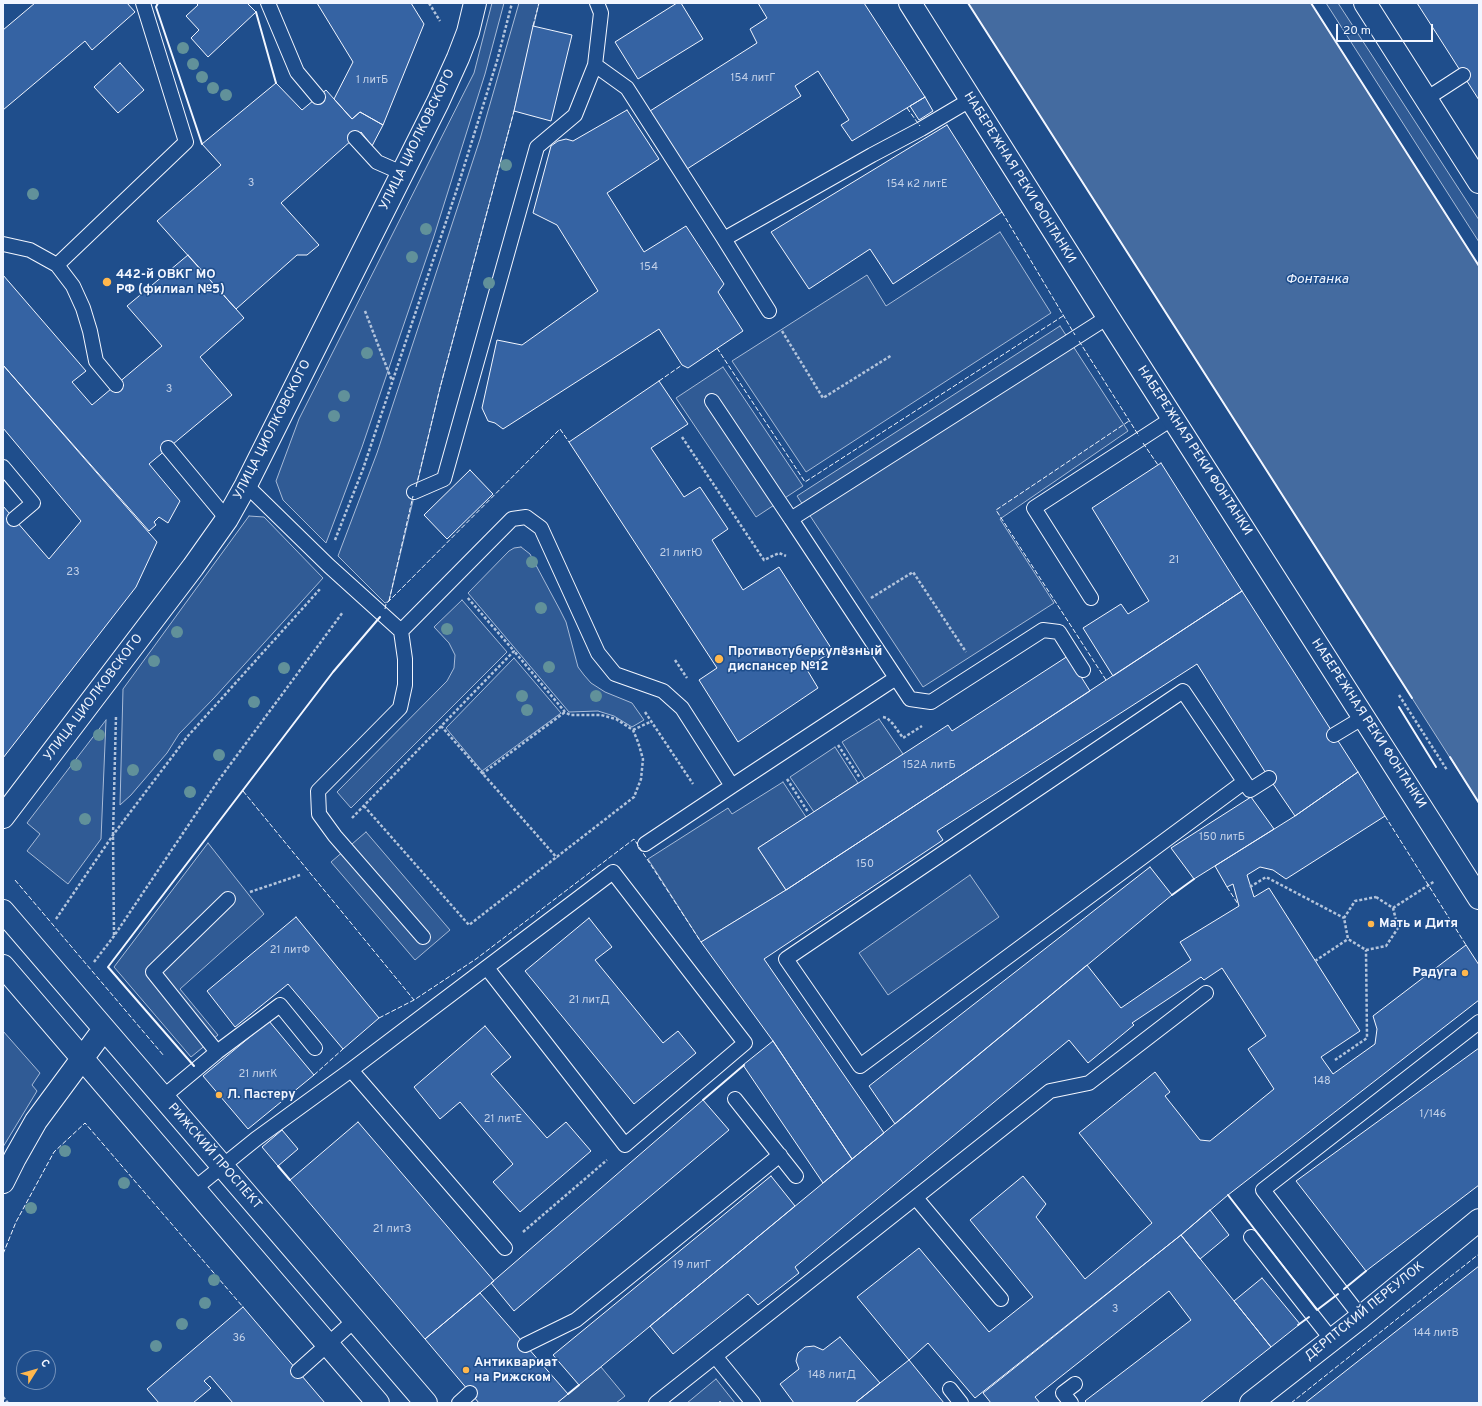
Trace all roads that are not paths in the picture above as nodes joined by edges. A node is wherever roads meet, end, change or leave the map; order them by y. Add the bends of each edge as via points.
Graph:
1 (143, 3) edge
2 (268, 3) edge
3 (475, 3) edge
4 (597, 3) edge
5 (910, 3) edge
6 (1364, 3) edge
7 (595, 65) junction
8 (1463, 75) dead end
9 (318, 97) dead end
10 (1426, 99) junction
11 (970, 100) junction
12 (355, 138) dead end
13 (402, 173) junction
14 (1479, 182) edge
15 (724, 239) junction
16 (3, 244) edge
17 (56, 265) junction
18 (769, 311) road end
19 (1108, 317) junction
20 (116, 385) dead end
21 (712, 401) dead end
22 (1173, 418) junction
23 (168, 448) dead end
24 (3, 467) edge
25 (246, 485) junction
26 (414, 492) dead end
27 (14, 519) dead end
28 (227, 519) junction
29 (791, 519) junction
30 (1091, 598) dead end
31 (401, 631) junction
32 (1083, 670) dead end
33 (896, 678) junction
34 (1364, 716) junction
35 (1334, 735) dead end
36 (1269, 778) dead end
37 (1244, 782) junction
38 (732, 786) junction
39 (3, 817) edge
40 (645, 844) dead end
41 (1479, 898) edge
42 (228, 899) road end
43 (3, 911) edge
44 (423, 936) dead end
45 (3, 966) edge
46 (487, 968) junction
47 (1206, 993) dead end
48 (1479, 1022) edge
49 (104, 1029) junction
50 (315, 1048) dead end
51 (217, 1052) junction
52 (82, 1058) junction
53 (351, 1070) junction
54 (163, 1097) junction
55 (735, 1099) dead end
56 (780, 1156) junction
57 (222, 1166) junction
58 (796, 1176) dead end
59 (3, 1182) edge
60 (194, 1189) junction
61 (916, 1198) junction
62 (1479, 1220) edge
63 (1252, 1237) dead end
64 (505, 1248) road end
65 (1000, 1299) dead end
66 (1361, 1317) junction
67 (355, 1320) junction
68 (1332, 1340) junction
69 (328, 1344) junction
70 (525, 1345) dead end
71 (714, 1356) junction
72 (298, 1371) dead end
73 (1075, 1384) dead end
74 (950, 1389) dead end
75 (470, 1393) dead end
76 (378, 1403) edge
77 (426, 1403) edge
78 (459, 1403) edge
79 (656, 1403) edge
80 (753, 1403) edge
81 (961, 1403) edge
82 (1071, 1403) edge
83 (1251, 1403) edge

1 - 17 lane via 186,142
2 - 9 lane via 297,72
3 - 13 street, УЛИЦА ЦИОЛКОВСКОГО via 458,58
4 - 7 lane via 601,13
5 - 11 street, НАБЕРЕЖНАЯ РЕКИ ФОНТАНКИ
6 - 10 street
7 - 15 lane via 627,88
7 - 26 lane via 575,115 537,147 444,479
8 - 10 lane
10 - 14 street
11 - 15 lane
11 - 19 street, НАБЕРЕЖНАЯ РЕКИ ФОНТАНКИ
12 - 13 lane via 377,162
13 - 25 street, УЛИЦА ЦИОЛКОВСКОГО
15 - 18 lane
16 - 17 lane via 30,250
17 - 20 lane via 73,286 83,308 96,361
19 - 22 street, НАБЕРЕЖНАЯ РЕКИ ФОНТАНКИ
19 - 29 lane
21 - 29 lane
22 - 30 lane via 1034,508
22 - 34 street, НАБЕРЕЖНАЯ РЕКИ ФОНТАНКИ
23 - 28 lane
24 - 27 lane via 33,503
25 - 28 street, УЛИЦА ЦИОЛКОВСКОГО
25 - 31 lane
28 - 39 street, УЛИЦА ЦИОЛКОВСКОГО via 184,580
29 - 33 lane
31 - 38 lane via 512,519 526,517 541,528 598,653 615,674 662,691 682,708
31 - 44 lane via 405,685 400,708 318,790 319,814 335,836
32 - 33 lane via 1059,632 1043,630 931,702 910,699
33 - 38 lane
34 - 35 lane
34 - 41 street, НАБЕРЕЖНАЯ РЕКИ ФОНТАНКИ
36 - 37 lane via 1250,790
37 - 37 lane via 860,1066 786,959 1183,691
38 - 40 lane
42 - 51 lane via 153,972
43 - 49 street, РИЖСКИЙ ПРОСПЕКТ
45 - 52 street
46 - 46 lane via 614,872 745,1043 625,1145
46 - 53 lane
47 - 61 lane via 1090,1083 1050,1091
48 - 66 lane via 1263,1190
49 - 52 street
49 - 54 street, РИЖСКИЙ ПРОСПЕКТ
50 - 51 lane via 280,1005
51 - 54 lane
52 - 59 street via 36,1121
52 - 60 street
53 - 57 lane
53 - 64 lane
54 - 57 street, РИЖСКИЙ ПРОСПЕКТ
55 - 56 lane
56 - 58 lane
56 - 70 lane via 576,1320
57 - 60 lane
57 - 67 street, РИЖСКИЙ ПРОСПЕКТ
60 - 69 street
61 - 65 lane
61 - 71 lane
62 - 66 street, ДЕРПТСКИЙ ПЕРЕУЛОК
63 - 68 lane
66 - 68 street, ДЕРПТСКИЙ ПЕРЕУЛОК
67 - 69 lane
67 - 77 street, РИЖСКИЙ ПРОСПЕКТ
68 - 83 street, ДЕРПТСКИЙ ПЕРЕУЛОК
69 - 72 lane
69 - 76 street
71 - 79 lane
71 - 80 lane
73 - 82 lane via 1063,1393
74 - 81 lane
75 - 78 lane

